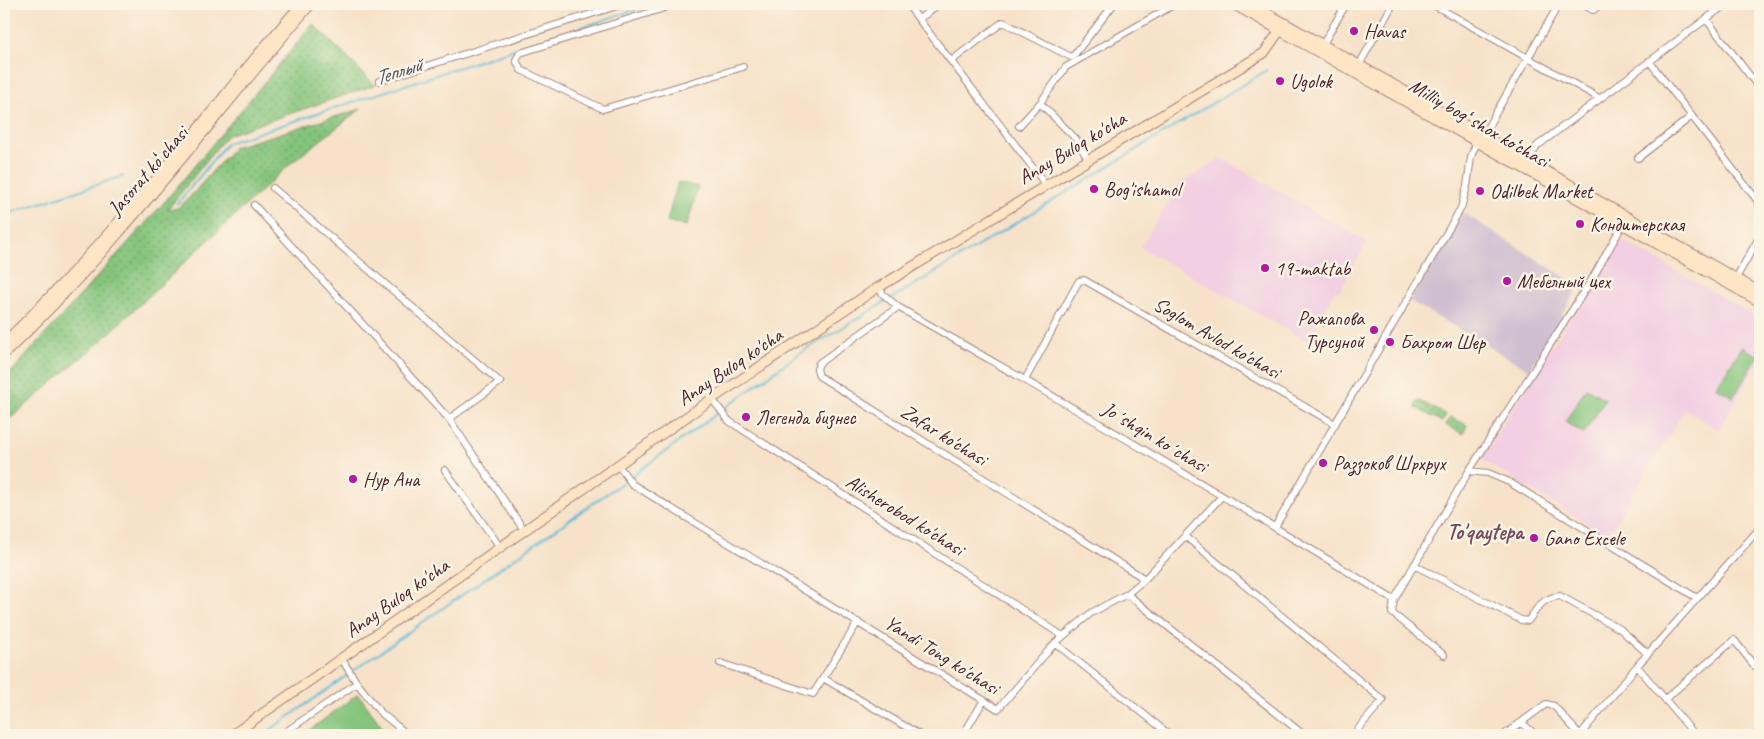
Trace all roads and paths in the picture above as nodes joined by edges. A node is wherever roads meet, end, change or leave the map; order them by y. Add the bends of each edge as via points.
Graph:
1 (302, 4) edge
2 (312, 4) edge
3 (623, 4) edge
4 (677, 4) edge
5 (907, 4) edge
6 (939, 4) edge
7 (1114, 4) edge
8 (1175, 4) edge
9 (1234, 4) edge
10 (1251, 4) edge
11 (1346, 4) edge
12 (1392, 4) edge
13 (1432, 4) edge
14 (1559, 4) edge
15 (1582, 4) edge
16 (1601, 4) edge
17 (1726, 4) edge
18 (1706, 18) junction
19 (919, 19) junction
20 (1283, 27) junction
21 (1323, 44) junction
22 (1526, 58) junction
23 (951, 61) junction
24 (1649, 61) junction
25 (1359, 65) junction
26 (743, 67) dead end
27 (379, 81) dead end
28 (1760, 89) edge
29 (1599, 98) junction
30 (1040, 103) junction
31 (1692, 116) junction
32 (1019, 126) dead end
33 (1480, 138) junction
34 (1638, 158) dead end
35 (1088, 159) junction
36 (1529, 161) junction
37 (1045, 185) junction
38 (1567, 187) junction
39 (273, 188) dead end
40 (1760, 204) edge
41 (254, 205) dead end
42 (1623, 224) junction
43 (1760, 236) edge
44 (1734, 282) junction
45 (881, 291) junction
46 (1760, 292) edge
47 (1760, 302) edge
48 (898, 307) junction
49 (4, 343) edge
50 (4, 354) edge
51 (1025, 380) junction
52 (714, 402) junction
53 (450, 419) junction
54 (1335, 424) junction
55 (620, 468) junction
56 (445, 470) dead end
57 (1469, 471) junction
58 (1222, 496) junction
59 (1275, 527) junction
60 (1760, 528) edge
61 (524, 530) junction
62 (1185, 536) junction
63 (500, 547) junction
64 (1414, 565) junction
65 (1145, 579) junction
66 (1127, 594) junction
67 (1697, 598) junction
68 (1394, 600) junction
69 (858, 622) junction
70 (1063, 636) junction
71 (1055, 643) junction
72 (1648, 654) junction
73 (1444, 655) dead end
74 (341, 658) junction
75 (720, 662) dead end
76 (1637, 666) junction
77 (1760, 673) edge
78 (823, 678) junction
79 (357, 683) junction
80 (1665, 699) junction
81 (984, 700) junction
82 (1522, 723) junction
83 (232, 735) edge
84 (282, 735) edge
85 (408, 735) edge
86 (920, 735) edge
87 (963, 735) edge
88 (1170, 735) edge
89 (1304, 735) edge
90 (1353, 735) edge
91 (1504, 735) edge
92 (1536, 735) edge
93 (1580, 735) edge
94 (1695, 735) edge

1 - 49 main road, Jasorat koʻchasi via 113,228
2 - 50 main road, Jasorat koʻchasi via 95,259
3 - 27 street
4 - 26 street via 520,53 516,60 521,70 603,109
5 - 19 street
6 - 19 street
7 - 23 street via 1071,57 1003,22
8 - 30 street via 1066,67
9 - 20 main road, Milliy bog‘ shox ko‘chasi
10 - 20 main road, Milliy bog‘ shox ko‘chasi
11 - 21 street
12 - 25 street
13 - 22 street
14 - 22 street
15 - 16 street via 1593,10
17 - 18 street
18 - 24 street
18 - 28 street
19 - 23 street
20 - 21 main road, Milliy bog‘ shox ko‘chasi
20 - 33 main road, Milliy bog‘ shox ko‘chasi
20 - 35 main road, Anay Buloq ko'cha via 1264,53
21 - 25 main road, Milliy bog‘ shox ko‘chasi
22 - 29 street
22 - 33 street
23 - 37 street
24 - 29 street
24 - 31 street
25 - 33 main road, Milliy bog‘ shox ko‘chasi
29 - 36 street via 1537,146
30 - 32 street
30 - 35 street via 1076,139
31 - 34 street
31 - 40 street
33 - 36 main road, Milliy bog‘ shox ko‘chasi
33 - 38 main road, Milliy bog‘ shox ko‘chasi
33 - 54 street via 1471,156 1461,208
35 - 37 main road, Anay Buloq ko'cha
36 - 38 main road, Milliy bog‘ shox ko‘chasi
37 - 45 main road, Anay Buloq ko'cha
38 - 42 main road, Milliy bog‘ shox ko‘chasi
38 - 44 main road, Milliy bog‘ shox ko‘chasi
39 - 53 street via 500,382
41 - 53 street
42 - 44 main road, Milliy bog‘ shox ko‘chasi
42 - 57 street
43 - 44 street
44 - 46 main road, Milliy bog‘ shox ko‘chasi
44 - 47 main road, Milliy bog‘ shox ko‘chasi
45 - 48 street, Joʼshqin koʼchasi
45 - 52 main road, Anay Buloq ko'cha
48 - 51 street, Joʼshqin koʼchasi
48 - 65 street, Zafar ko'chasi via 819,363 819,376
51 - 54 street, Soglom Avlod ko'chasi via 1076,286 1084,280
51 - 58 street, Joʼshqin koʼchasi
52 - 55 main road, Anay Buloq ko'cha
52 - 70 street, Alisherobod ko'chasi via 729,421
53 - 61 street
54 - 59 street
55 - 61 main road, Anay Buloq ko'cha
55 - 69 street, Yandi Tong ko'chasi via 629,482
56 - 63 street
57 - 64 street
57 - 67 street via 1488,473 1509,482
58 - 59 street, Joʼshqin koʼchasi
58 - 62 street, Yandi Tong ko'chasi
59 - 68 street, Joʼshqin koʼchasi
60 - 67 street
61 - 63 main road, Anay Buloq ko'cha
62 - 65 street, Yandi Tong ko'chasi
62 - 90 street via 1384,700
63 - 74 main road, Anay Buloq ko'cha
64 - 68 street
64 - 72 street via 1521,620 1528,621 1549,597 1560,596 1620,629
65 - 66 street, Yandi Tong ko'chasi
66 - 70 street, Yandi Tong ko'chasi via 1091,613
66 - 89 street
67 - 72 street
68 - 73 street via 1392,613
69 - 78 street
69 - 81 street, Yandi Tong ko'chasi
70 - 71 street, Yandi Tong ko'chasi
71 - 81 street, Yandi Tong ko'chasi via 998,709
71 - 88 street
72 - 76 street
74 - 79 street
74 - 83 main road, Anay Buloq ko'cha
75 - 78 street via 813,694
76 - 80 street
76 - 93 street
77 - 80 street via 1734,640
78 - 86 street
79 - 84 street
79 - 85 street via 380,712
80 - 94 street
81 - 87 street
82 - 91 street
82 - 92 street
82 - 93 street via 1550,704

